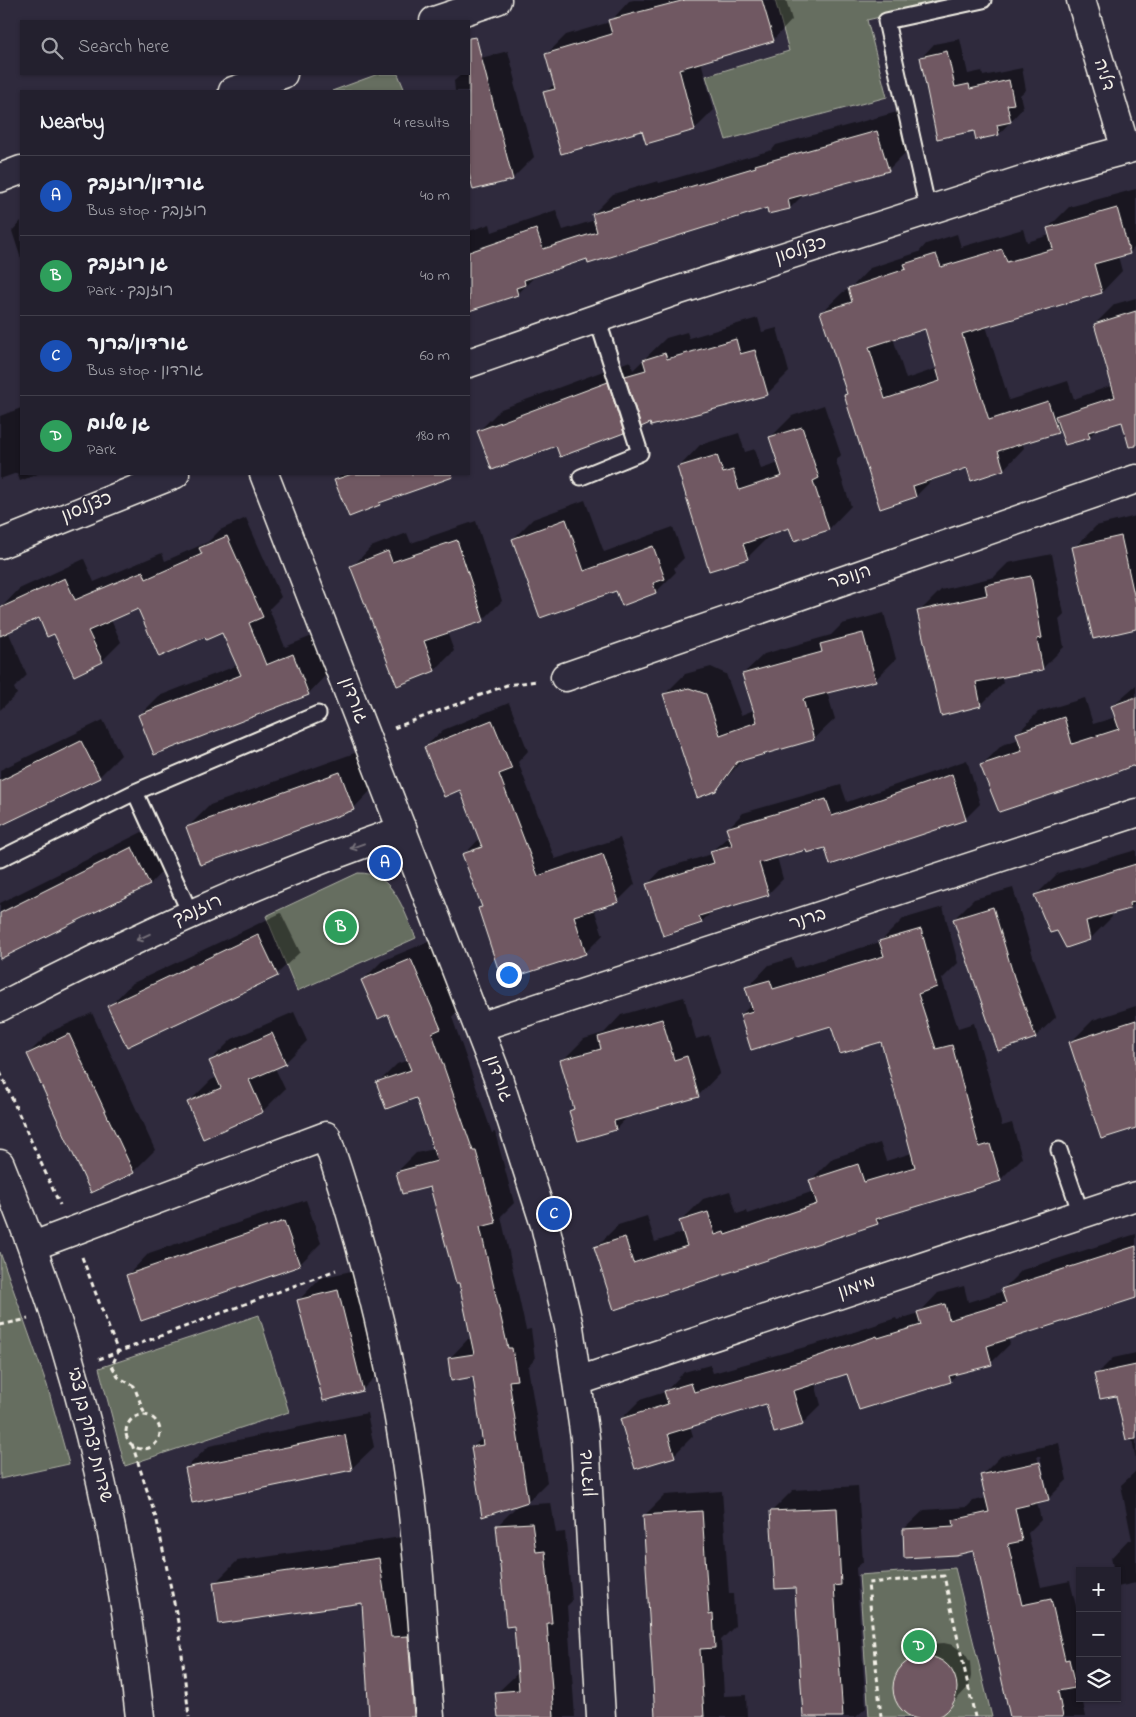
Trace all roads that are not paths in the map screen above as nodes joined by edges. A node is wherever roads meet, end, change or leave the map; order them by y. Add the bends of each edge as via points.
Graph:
1 (496, 0) edge
2 (983, 0) edge
3 (1081, 0) edge
4 (437, 20) edge
5 (280, 75) edge
6 (236, 90) edge
7 (1131, 149) edge
8 (20, 170) edge
9 (0, 178) edge
10 (928, 210) junction
11 (596, 318) junction
12 (470, 363) edge
13 (172, 475) edge
14 (264, 475) edge
15 (581, 477) dead end
16 (1136, 479) edge
17 (0, 544) edge
18 (565, 677) road end
19 (318, 714) dead end
20 (135, 792) junction
21 (1136, 813) edge
22 (403, 830) junction
23 (0, 859) edge
24 (190, 915) junction
25 (0, 1007) edge
26 (479, 1027) junction
27 (1059, 1150) dead end
28 (0, 1164) edge
29 (1136, 1196) edge
30 (1081, 1214) junction
31 (33, 1246) junction
32 (578, 1381) junction
33 (140, 1717) edge
34 (430, 1717) edge
35 (601, 1717) edge

1 - 4 street
2 - 10 lane via 886,21
3 - 7 street, דליה
5 - 6 street
7 - 10 street, כצנלסון via 1069,165
8 - 9 street
10 - 11 street, כצנלסון
11 - 12 street, כצנלסון
11 - 15 lane via 640,453
13 - 17 street, כצנלסון
14 - 22 street, גורדון
16 - 18 street, הנופר
19 - 20 lane
20 - 23 lane
20 - 24 lane
21 - 26 street, ברנר
22 -> 24 street, רוזנבך via 309,864
22 - 26 street, גורדון
24 -> 25 street, רוזנבך
26 - 32 street, גורדון via 515,1127 545,1225
27 - 30 lane
28 - 31 street, שדרות יצחק בן צבי
29 - 30 street, מימון
30 - 32 street, מימון
31 - 33 street, שדרות יצחק בן צבי via 73,1368 98,1460 115,1539
31 - 34 street via 326,1136 365,1259 393,1383 409,1484
32 - 35 street, גורדון via 590,1499

